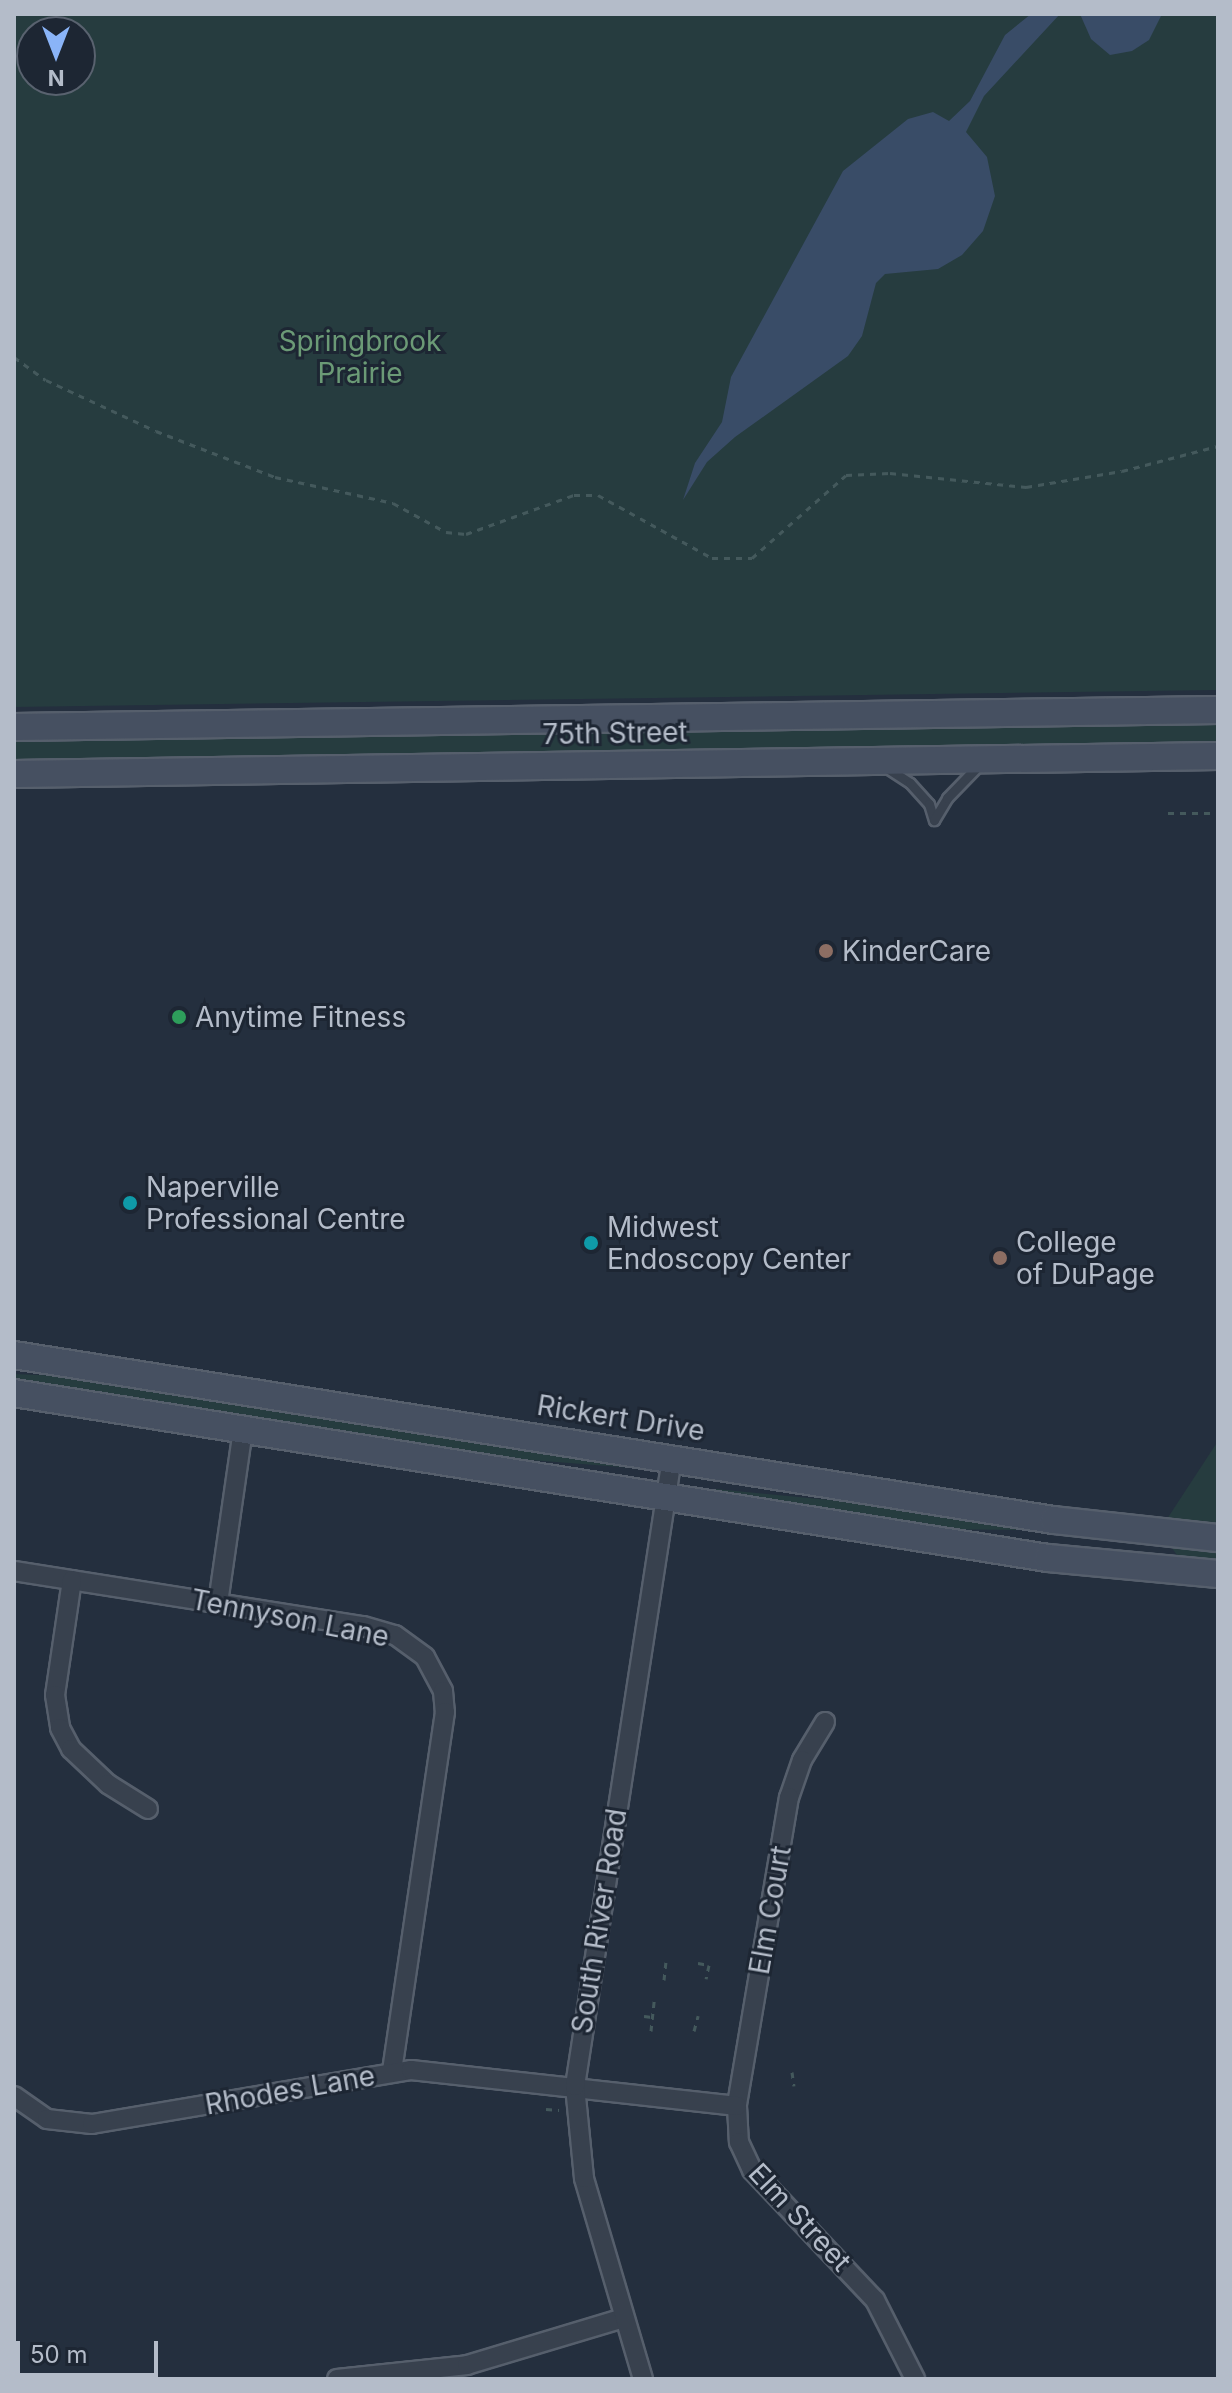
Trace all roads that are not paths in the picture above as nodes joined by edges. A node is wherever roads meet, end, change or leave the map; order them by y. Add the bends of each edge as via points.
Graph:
1 (1218, 710) edge
2 (14, 727) edge
3 (1218, 756) edge
4 (984, 760) junction
5 (878, 761) junction
6 (14, 774) edge
7 (14, 1355) edge
8 (14, 1393) edge
9 (243, 1429) junction
10 (672, 1458) junction
11 (666, 1498) junction
12 (1218, 1538) edge
13 (14, 1571) edge
14 (1218, 1574) edge
15 (72, 1580) junction
16 (218, 1603) junction
17 (825, 1722) dead end
18 (148, 1809) dead end
19 (392, 2072) junction
20 (575, 2086) junction
21 (14, 2096) edge
22 (737, 2106) junction
23 (624, 2318) junction
24 (337, 2379) edge
25 (643, 2379) edge
26 (915, 2379) edge

1 - 2 street, 75th Street
3 - 4 street, 75th Street
4 - 5 street, 75th Street
4 - 5 lane via 947,798 934,820 929,804 910,783
5 - 6 street, 75th Street
7 - 10 street, Rickert Drive
8 - 9 street
9 - 11 street
9 - 16 street
10 - 11 street, South River Road
10 - 12 street, Rickert Drive via 1054,1520
11 - 14 street via 1048,1558
11 - 20 street, South River Road
13 - 15 street, Tennyson Lane
15 - 16 street, Tennyson Lane
15 - 18 street via 55,1695 60,1728 71,1749 108,1784
16 - 19 street, Tennyson Lane via 395,1635 425,1657 443,1691 444,1731
17 - 22 street, Elm Court via 802,1760 789,1797
19 - 20 street, Rhodes Lane
19 - 21 street, Rhodes Lane via 92,2124 47,2119
20 - 22 street
20 - 23 street, South River Road via 584,2178
22 - 26 street, Elm Street via 739,2142 752,2170 875,2300
23 - 24 street via 467,2365
23 - 25 street, South River Road

